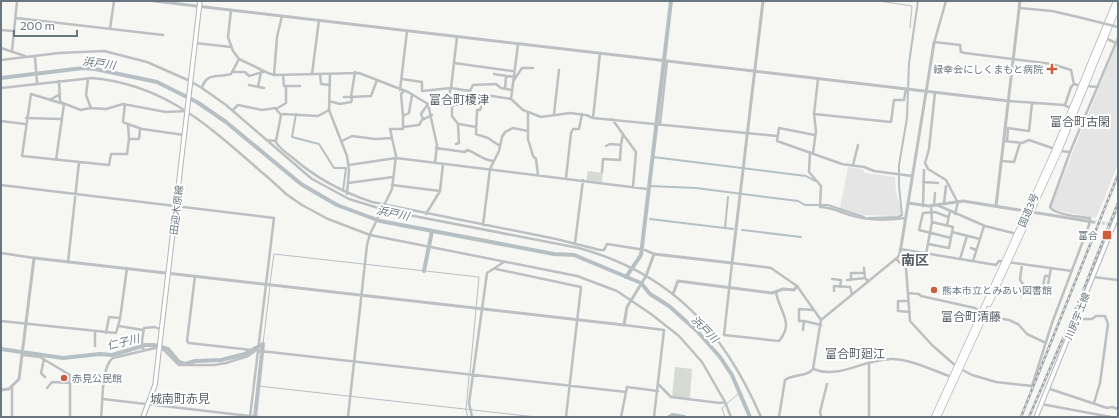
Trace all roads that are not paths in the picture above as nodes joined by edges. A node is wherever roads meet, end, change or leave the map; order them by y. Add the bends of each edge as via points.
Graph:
1 (17, 1) edge
2 (114, 1) edge
3 (154, 1) edge
4 (200, 1) edge
5 (763, 1) edge
6 (946, 1) edge
7 (1020, 1) edge
8 (1116, 1) edge
9 (200, 6) junction
10 (1118, 6) edge
11 (231, 10) junction
12 (1019, 10) junction
13 (282, 16) junction
14 (16, 18) junction
15 (319, 20) junction
16 (1118, 27) edge
17 (110, 28) junction
18 (1, 30) edge
19 (14, 31) junction
20 (407, 31) junction
21 (163, 35) dead end
22 (457, 37) junction
23 (1103, 38) junction
24 (1118, 38) edge
25 (195, 43) junction
26 (934, 43) junction
27 (1116, 43) junction
28 (518, 44) junction
29 (231, 47) junction
30 (1, 48) edge
31 (12, 51) junction
32 (600, 53) junction
33 (27, 57) junction
34 (35, 58) junction
35 (239, 59) junction
36 (1014, 59) junction
37 (1, 60) edge
38 (667, 61) junction
39 (454, 63) junction
40 (533, 68) dead end
41 (558, 70) dead end
42 (512, 71) dead end
43 (755, 71) junction
44 (232, 72) junction
45 (262, 72) junction
46 (355, 72) junction
47 (312, 74) junction
48 (320, 74) junction
49 (330, 74) junction
50 (494, 74) dead end
51 (274, 75) junction
52 (283, 75) junction
53 (506, 76) junction
54 (88, 78) junction
55 (514, 78) junction
56 (402, 79) junction
57 (818, 79) junction
58 (377, 80) junction
59 (59, 81) junction
60 (190, 81) junction
61 (37, 82) junction
62 (514, 82) junction
63 (1074, 84) junction
64 (249, 85) dead end
65 (330, 85) junction
66 (286, 86) junction
67 (300, 86) dead end
68 (1084, 86) junction
69 (258, 87) junction
70 (1098, 87) junction
71 (1, 88) edge
72 (202, 88) junction
73 (264, 88) dead end
74 (451, 88) junction
75 (505, 88) junction
76 (907, 89) junction
77 (400, 90) junction
78 (512, 90) junction
79 (404, 91) junction
80 (925, 91) junction
81 (935, 92) junction
82 (60, 94) junction
83 (412, 95) junction
84 (485, 95) junction
85 (344, 97) dead end
86 (351, 97) junction
87 (511, 99) junction
88 (47, 100) junction
89 (329, 101) junction
90 (1009, 101) junction
91 (1032, 103) junction
92 (64, 104) junction
93 (124, 104) junction
94 (428, 104) junction
95 (1065, 105) junction
96 (446, 106) junction
97 (452, 106) junction
98 (91, 108) junction
99 (1072, 108) junction
100 (276, 109) junction
101 (232, 110) junction
102 (329, 110) junction
103 (187, 111) junction
104 (528, 113) junction
105 (554, 114) junction
106 (582, 114) junction
107 (814, 114) junction
108 (281, 115) junction
109 (432, 115) junction
110 (403, 116) junction
111 (26, 118) junction
112 (593, 118) junction
113 (62, 119) junction
114 (423, 119) junction
115 (612, 119) junction
116 (1, 121) edge
117 (25, 124) junction
118 (128, 124) junction
119 (458, 124) junction
120 (659, 124) junction
121 (476, 127) junction
122 (142, 128) junction
123 (403, 129) junction
124 (528, 131) junction
125 (623, 134) junction
126 (748, 134) junction
127 (184, 135) junction
128 (815, 135) junction
129 (777, 136) junction
130 (392, 138) junction
131 (129, 139) junction
132 (266, 140) junction
133 (275, 141) junction
134 (342, 141) junction
135 (1006, 141) junction
136 (1020, 143) junction
137 (456, 144) dead end
138 (621, 145) junction
139 (858, 145) dead end
140 (500, 146) junction
141 (606, 146) dead end
142 (436, 148) junction
143 (1057, 150) junction
144 (1070, 152) junction
145 (812, 153) junction
146 (396, 158) junction
147 (56, 160) junction
148 (493, 160) junction
149 (1002, 161) junction
150 (79, 162) junction
151 (435, 163) junction
152 (349, 164) junction
153 (443, 164) junction
154 (853, 165) junction
155 (490, 169) junction
156 (924, 170) dead end
157 (602, 172) dead end
158 (538, 175) junction
159 (912, 176) junction
160 (393, 177) junction
161 (566, 178) junction
162 (583, 180) junction
163 (924, 182) junction
164 (348, 183) junction
165 (938, 183) dead end
166 (1, 185) edge
167 (392, 186) junction
168 (946, 186) dead end
169 (633, 187) junction
170 (647, 189) dead end
171 (440, 191) junction
172 (935, 193) dead end
173 (75, 194) junction
174 (347, 194) junction
175 (958, 201) junction
176 (908, 203) junction
177 (944, 203) junction
178 (384, 205) junction
179 (934, 205) junction
180 (176, 206) junction
181 (923, 206) junction
182 (996, 206) junction
183 (382, 209) junction
184 (950, 211) junction
185 (932, 212) junction
186 (1029, 212) junction
187 (426, 214) junction
188 (955, 214) junction
189 (1118, 216) edge
190 (948, 217) junction
191 (906, 218) junction
192 (932, 222) junction
193 (1093, 222) tunnel mouth
194 (483, 224) junction
195 (947, 225) junction
196 (984, 226) junction
197 (1116, 227) edge
198 (952, 232) junction
199 (930, 233) junction
200 (370, 235) junction
201 (1019, 235) junction
202 (967, 236) junction
203 (951, 238) junction
204 (980, 239) junction
205 (575, 243) junction
206 (928, 244) junction
207 (971, 248) dead end
208 (639, 249) dead end
209 (645, 250) dead end
210 (976, 250) junction
211 (900, 251) junction
212 (1, 253) edge
213 (654, 254) junction
214 (926, 254) junction
215 (34, 258) junction
216 (896, 259) junction
217 (960, 259) junction
218 (973, 261) junction
219 (68, 262) junction
220 (505, 262) junction
221 (1006, 262) junction
222 (732, 263) junction
223 (1022, 264) junction
224 (127, 268) junction
225 (864, 268) dead end
226 (1051, 268) junction
227 (496, 269) junction
228 (1072, 271) junction
229 (168, 273) junction
230 (864, 273) junction
231 (195, 276) junction
232 (646, 276) junction
233 (1049, 276) junction
234 (1092, 277) junction
235 (865, 278) junction
236 (832, 279) dead end
237 (847, 280) dead end
238 (851, 280) junction
239 (1118, 280) edge
240 (868, 281) junction
241 (267, 285) junction
242 (797, 286) junction
243 (730, 287) junction
244 (840, 287) junction
245 (834, 291) dead end
246 (776, 292) junction
247 (908, 293) junction
248 (673, 294) junction
249 (852, 294) junction
250 (362, 296) junction
251 (1022, 296) dead end
252 (632, 300) junction
253 (908, 301) junction
254 (481, 310) junction
255 (814, 310) junction
256 (910, 312) junction
257 (983, 314) junction
258 (120, 318) junction
259 (577, 319) junction
260 (1076, 319) junction
261 (822, 320) junction
262 (1, 321) edge
263 (804, 321) junction
264 (26, 324) junction
265 (624, 325) junction
266 (821, 325) junction
267 (119, 326) junction
268 (143, 330) junction
269 (161, 330) junction
270 (803, 330) dead end
271 (95, 331) junction
272 (106, 332) junction
273 (1046, 343) junction
274 (95, 346) dead end
275 (160, 346) junction
276 (143, 349) junction
277 (258, 351) junction
278 (23, 355) junction
279 (44, 359) junction
280 (355, 361) junction
281 (869, 364) junction
282 (958, 368) junction
283 (813, 369) junction
284 (473, 376) junction
285 (45, 377) dead end
286 (952, 377) junction
287 (70, 383) junction
288 (827, 384) dead end
289 (659, 385) junction
290 (570, 386) junction
291 (12, 387) junction
292 (47, 388) dead end
293 (1047, 388) junction
294 (1, 390) edge
295 (658, 391) junction
296 (626, 392) junction
297 (103, 399) junction
298 (725, 402) junction
299 (1094, 403) junction
300 (149, 404) junction
301 (1040, 405) junction
302 (1118, 409) edge
303 (250, 416) edge
304 (12, 417) edge
305 (70, 417) edge
306 (101, 417) edge
307 (143, 417) edge
308 (258, 417) edge
309 (348, 417) edge
310 (472, 417) edge
311 (566, 417) edge
312 (621, 417) edge
313 (654, 417) edge
314 (731, 417) edge
315 (760, 417) edge
316 (779, 417) edge
317 (821, 417) edge
318 (869, 417) edge
319 (934, 417) edge
320 (938, 417) edge
321 (1036, 417) edge
322 (1111, 417) edge

1 - 14 street
2 - 17 street
3 - 9 street
4 - 9 main road, 田迎木原線
5 - 43 street
6 - 26 street
7 - 12 street
8 - 23 highway, 国道3号
9 - 11 street
9 - 25 main road, 田迎木原線
10 - 23 highway, 国道3号
11 - 13 street
11 - 29 street via 228,37
12 - 16 street, bridge via 1052,11
12 - 36 street
13 - 15 street
13 - 51 street via 277,37
14 - 17 street
14 - 19 street
15 - 20 street
15 - 47 street
17 - 21 street
18 - 19 street
19 - 31 street
20 - 22 street
20 - 56 street
22 - 28 street
22 - 39 street
23 - 27 street
23 - 68 highway, 国道3号
24 - 27 street
25 - 29 street
25 - 60 main road, 田迎木原線
26 - 36 street via 960,44 961,52
26 - 80 street
27 - 70 street
28 - 32 street
28 - 55 street
29 - 35 street
30 - 31 street
31 - 33 street
32 - 38 street
32 - 112 street
33 - 34 street
33 - 37 street
34 - 60 street via 59,52 111,52 152,64
34 - 61 street
35 - 44 street
35 - 45 street
36 - 63 street via 1052,64 1071,70
36 - 90 street
38 - 43 street
38 - 120 street
39 - 42 street
39 - 74 street
40 - 62 street via 522,68
41 - 105 street
43 - 57 street
43 - 126 street
44 - 45 street via 245,72 249,76
44 - 72 street via 227,75 211,76
45 - 51 street
45 - 69 street
46 - 49 street
46 - 58 street
46 - 86 street
47 - 48 street
47 - 52 street
48 - 49 street
48 - 65 street via 321,84
49 - 65 street
50 - 53 street
51 - 52 street
52 - 66 street
53 - 55 street
53 - 75 street
54 - 59 street
54 - 98 street via 86,95
54 - 103 street via 132,85 167,99
55 - 62 street
56 - 74 street via 422,82 422,91
56 - 77 street
57 - 76 street
57 - 107 street
58 - 77 street
58 - 86 street via 371,96
59 - 61 street
59 - 82 street
60 - 72 street
60 - 103 main road, 田迎木原線
61 - 71 street
62 - 78 street
63 - 68 street
63 - 95 street via 1070,87
64 - 69 street
65 - 89 street
66 - 67 street
66 - 100 street via 286,103
68 - 70 street
68 - 99 highway, 国道3号
68 - 143 highway, 国道3号
69 - 73 street
70 - 144 street
72 - 101 street
74 - 75 street via 470,91 473,85 496,84
74 - 96 street
75 - 78 street
76 - 80 street
76 - 107 street via 904,100 894,100 889,123
77 - 79 street
78 - 87 street
79 - 83 street
79 - 110 street
80 - 81 street
80 - 159 street
81 - 90 street
81 - 175 street via 929,149 925,163 928,169 946,180
82 - 88 street
82 - 92 street via 60,102
83 - 94 street
83 - 110 street via 409,113
84 - 87 street
84 - 97 street
84 - 121 street via 478,110
85 - 86 street
86 - 89 street via 351,102 340,104
87 - 104 street
88 - 92 street
88 - 111 street via 31,94
89 - 102 street
90 - 91 street
90 - 135 street
91 - 95 street
91 - 135 street via 1029,131 1008,128
92 - 98 street via 81,110
92 - 113 street
93 - 98 street via 106,109
93 - 103 street via 166,112
93 - 118 street via 123,122
94 - 96 street
94 - 109 street
94 - 114 street via 421,114
95 - 99 street
96 - 97 street
97 - 119 street via 452,116
99 - 143 highway, 国道3号
100 - 101 street via 262,110 238,105
100 - 108 street
101 - 132 street
102 - 108 street via 318,116 282,113
102 - 134 street
103 - 127 main road, 田迎木原線
103 - 200 street via 205,123 274,184 302,205
104 - 105 street via 541,117
104 - 124 street
105 - 106 street
106 - 112 street
106 - 161 street via 579,128 573,129 571,133
107 - 128 street
108 - 133 street
109 - 114 street
109 - 142 street
110 - 123 street
111 - 113 street
111 - 117 street
112 - 115 street
113 - 147 street
114 - 123 street via 419,124 404,126
115 - 120 street
115 - 125 street
116 - 117 street
117 - 147 street via 22,156
118 - 122 street
118 - 131 street
119 - 121 street
119 - 137 street via 459,142
120 - 126 street
121 - 140 street via 476,134
122 - 127 street
122 - 131 street via 139,139
123 - 130 street via 390,129
124 - 140 street via 513,128 505,132
124 - 158 street
125 - 138 street
125 - 169 street via 637,155
126 - 129 street
126 - 222 street
127 - 180 main road, 田迎木原線
128 - 129 street via 779,128
128 - 145 street
129 - 145 street via 777,141
130 - 134 street via 375,139 355,135
130 - 146 street
131 - 150 street via 127,154 112,154 109,165
132 - 133 street
132 - 183 street via 323,186 360,204
133 - 174 street via 282,150 311,173
134 - 152 street
135 - 136 street
135 - 149 street
136 - 143 street via 1029,140
136 - 149 street via 1014,162
138 - 141 street
138 - 157 street via 620,160 603,159
139 - 154 street
140 - 148 street
142 - 148 street via 465,152 468,150 483,159
142 - 151 street
143 - 144 street
143 - 186 highway, 国道3号
144 - 228 street, bridge via 1050,209 1062,214 1090,218
145 - 154 street via 842,164
145 - 191 street via 809,172 821,186 820,205 871,220
146 - 151 street
146 - 152 street
146 - 160 street
147 - 150 street
148 - 155 street
149 - 182 street
150 - 173 street
151 - 153 street
152 - 164 street
153 - 155 street
153 - 171 street
154 - 159 street via 874,171
155 - 158 street
155 - 194 street
156 - 163 street
158 - 161 street
159 - 176 street
160 - 164 street
160 - 167 street
161 - 162 street
162 - 169 street
162 - 205 street
163 - 165 street
163 - 181 street
164 - 174 street
166 - 173 street
167 - 171 street
167 - 178 street
168 - 177 street
169 - 170 street
171 - 187 street
172 - 179 street
173 - 180 street
173 - 219 street
174 - 178 street
175 - 177 street
175 - 182 street
175 - 188 street
176 - 181 street
176 - 191 street
177 - 179 street
178 - 183 street
178 - 187 street
179 - 181 street
179 - 184 street
179 - 185 street
180 - 229 main road, 田迎木原線
180 - 241 street via 274,218
182 - 186 street
183 - 200 street
183 - 232 street via 579,248 639,270
184 - 188 street
184 - 190 street
185 - 190 street
185 - 192 street
185 - 199 street via 923,213 919,230
186 - 193 street
186 - 201 highway, 国道3号
187 - 194 street
188 - 196 street
189 - 197 main road, 川尻宇土線
190 - 195 street
191 - 211 street
192 - 195 street
192 - 199 street
194 - 205 street
195 - 198 street via 953,227
196 - 201 street
196 - 204 street
197 - 234 main road, 川尻宇土線
198 - 202 street
198 - 203 street
199 - 203 street
199 - 206 street
200 - 220 street
200 - 250 street
201 - 221 highway, 国道3号
202 - 204 street
202 - 217 street
203 - 206 street via 949,248
204 - 210 street
205 - 208 street via 600,250 604,250 607,244
206 - 214 street
207 - 210 street
209 - 213 street
210 - 218 street
211 - 214 street
211 - 216 street
212 - 215 street
213 - 222 street
213 - 232 street
214 - 217 street
215 - 219 street
215 - 264 street
216 - 240 street
216 - 247 street via 906,268
217 - 218 street
218 - 221 street via 996,265 999,261
219 - 224 street
220 - 227 street
220 - 252 street via 591,280
221 - 223 street
221 - 257 highway, 国道3号
222 - 242 street via 771,268
222 - 243 street
223 - 226 street
223 - 251 street
224 - 229 street
224 - 258 street
225 - 230 street
226 - 228 street
226 - 233 street
227 - 254 street via 487,273
227 - 259 street via 582,287
228 - 273 street
229 - 231 street
229 - 269 main road, 田迎木原線
230 - 235 street
230 - 238 street via 851,273
231 - 241 street
231 - 277 street via 188,343
232 - 248 street
232 - 252 street
233 - 233 street via 1047,290 1042,291 1045,276
234 - 239 street
234 - 260 main road, 川尻宇土線
235 - 238 street
235 - 240 street
236 - 244 street via 841,280
237 - 238 street
240 - 249 street
241 - 250 street
241 - 277 street
242 - 246 street via 794,290 783,289
242 - 255 street
243 - 246 street
243 - 246 street via 724,335 779,341 784,334 787,319
243 - 248 street via 678,281
244 - 245 street via 834,286
244 - 249 street via 850,287
247 - 253 street
247 - 257 street via 975,308
248 - 315 street via 719,340 737,367
249 - 261 street
250 - 254 street
250 - 280 street
252 - 265 street via 626,309
252 - 298 street via 679,336 702,362
253 - 256 street
253 - 256 street via 898,301 898,311
254 - 259 street
254 - 284 street
255 - 261 street
255 - 263 street via 799,308 798,321
256 - 282 street via 910,321 918,331
257 - 273 street via 1013,321 1027,334
257 - 282 highway, 国道3号
258 - 267 street
258 - 272 street via 109,317
259 - 265 street
259 - 290 street
260 - 293 main road, 川尻宇土線
260 - 299 street via 1092,319 1097,315 1107,318 1102,374
261 - 266 street
262 - 264 street
263 - 266 street
263 - 270 street
264 - 271 street
264 - 278 street
265 - 289 street via 664,330
266 - 283 street
267 - 268 street
267 - 272 street via 116,333
268 - 269 street via 145,326
268 - 276 street
269 - 275 main road, 田迎木原線
271 - 272 street
271 - 274 street
273 - 282 street via 1032,386 984,379
275 - 276 street
275 - 277 street via 176,364 184,366 196,363 226,363
275 - 300 main road, 田迎木原線 via 155,385
276 - 297 street via 111,359 105,376
277 - 280 street
277 - 303 street
278 - 279 street
278 - 291 street via 19,379
279 - 285 street via 41,374
279 - 287 street via 70,375
280 - 284 street
280 - 309 street
281 - 283 street via 834,373 823,373
281 - 286 street via 901,360
281 - 318 street
282 - 286 highway, 国道3号
282 - 320 highway, 国道3号
283 - 316 street via 785,380
284 - 290 street
284 - 310 street via 469,403
286 - 319 highway, 国道3号
287 - 292 street via 52,382
287 - 305 street
288 - 317 street
289 - 295 street
289 - 298 street via 671,397
290 - 296 street
290 - 311 street
291 - 294 street
291 - 304 street
293 - 299 street
293 - 301 main road, 川尻宇土線
295 - 296 street via 628,387
295 - 313 street
296 - 312 street
297 - 300 street
297 - 306 street
298 - 314 street
299 - 302 street
300 - 303 street
300 - 307 main road, 田迎木原線
301 - 321 main road, 川尻宇土線
301 - 322 street
303 - 308 street

